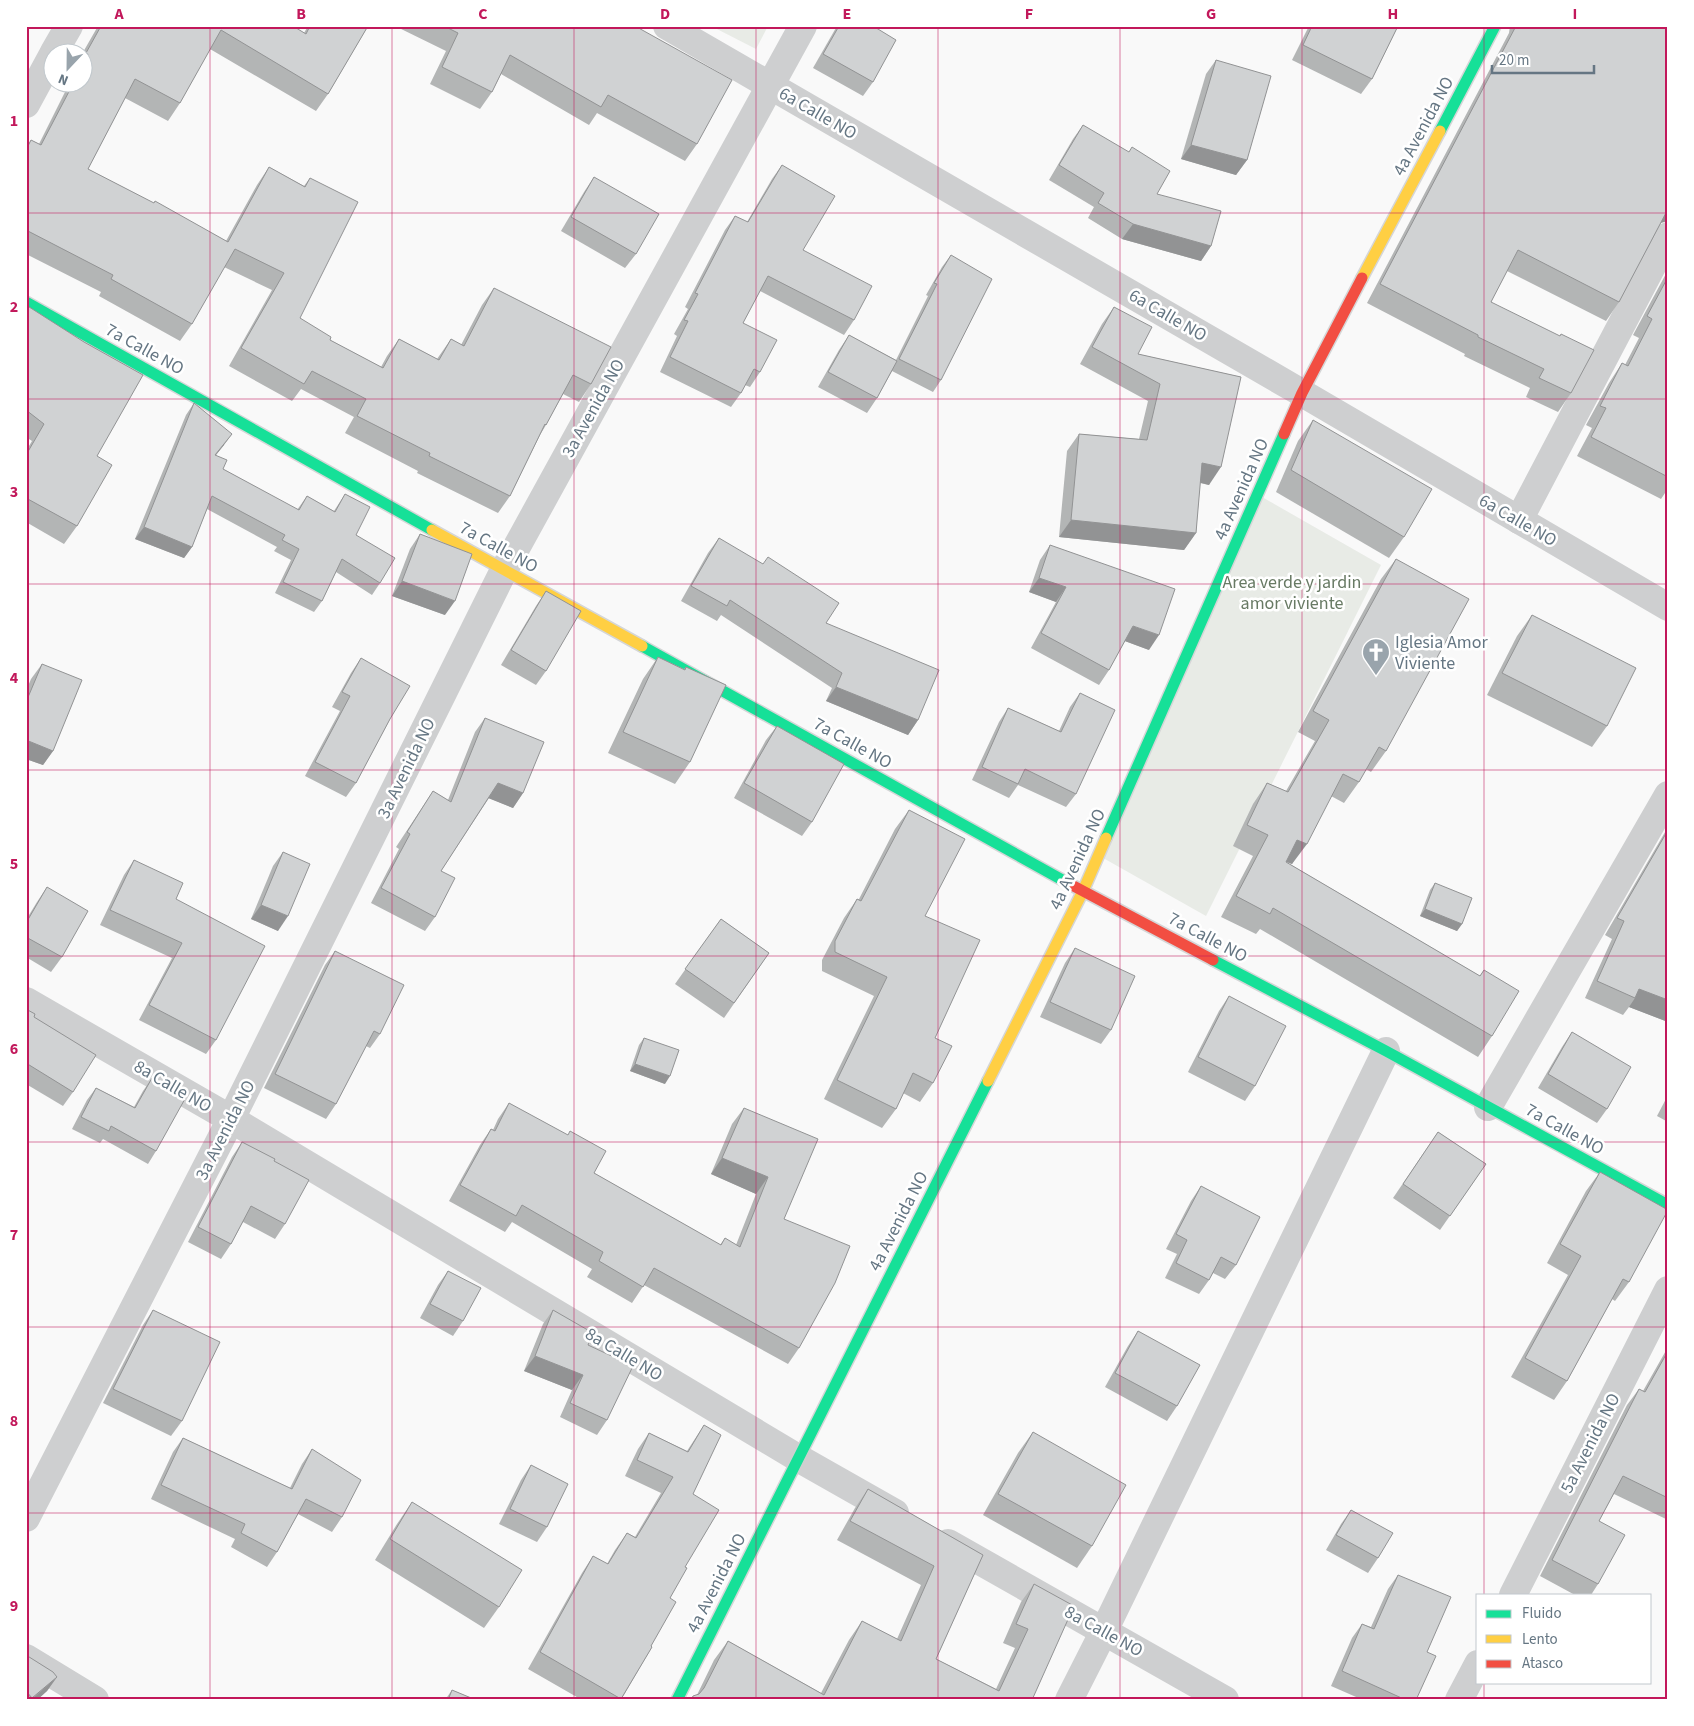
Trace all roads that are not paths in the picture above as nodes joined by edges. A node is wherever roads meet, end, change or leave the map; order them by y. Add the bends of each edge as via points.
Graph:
1 (69, 26) edge
2 (667, 26) edge
3 (803, 26) edge
4 (1496, 26) edge
5 (60, 42) edge
6 (42, 74) edge
7 (771, 85) junction
8 (26, 104) edge
9 (1668, 236) edge
10 (26, 302) edge
11 (1302, 393) junction
12 (1518, 520) junction
13 (504, 570) junction
14 (1668, 607) edge
15 (1668, 795) edge
16 (1083, 890) junction
17 (26, 1001) edge
18 (1386, 1051) junction
19 (1488, 1107) junction
20 (231, 1119) junction
21 (1668, 1205) edge
22 (1668, 1290) edge
23 (798, 1458) junction
24 (26, 1518) edge
25 (1514, 1594) edge
26 (1104, 1631) junction
27 (26, 1658) edge
28 (1476, 1668) edge
29 (94, 1700) edge
30 (676, 1700) edge
31 (1069, 1700) edge
32 (1225, 1700) edge
33 (1460, 1700) edge

1 - 5 street
2 - 7 street, 6a Calle NO
3 - 7 street, 3a Avenida NO
4 - 11 street, 4a Avenida NO
6 - 8 street
7 - 11 street, 6a Calle NO
7 - 13 street, 3a Avenida NO
9 - 12 street
10 - 13 street, 7a Calle NO
11 - 12 street, 6a Calle NO
11 - 16 street, 4a Avenida NO
12 - 14 street, 6a Calle NO
13 - 16 street, 7a Calle NO
13 - 20 street, 3a Avenida NO
15 - 19 street
16 - 18 street, 7a Calle NO
16 - 23 street, 4a Avenida NO
17 - 20 street, 8a Calle NO
18 - 19 street, 7a Calle NO
18 - 26 street
19 - 21 street, 7a Calle NO
20 - 23 street, 8a Calle NO
20 - 24 street, 3a Avenida NO
22 - 25 street, 5a Avenida NO
23 - 26 street, 8a Calle NO
23 - 30 street, 4a Avenida NO
26 - 31 street
26 - 32 street, 8a Calle NO
27 - 29 street
28 - 33 street

